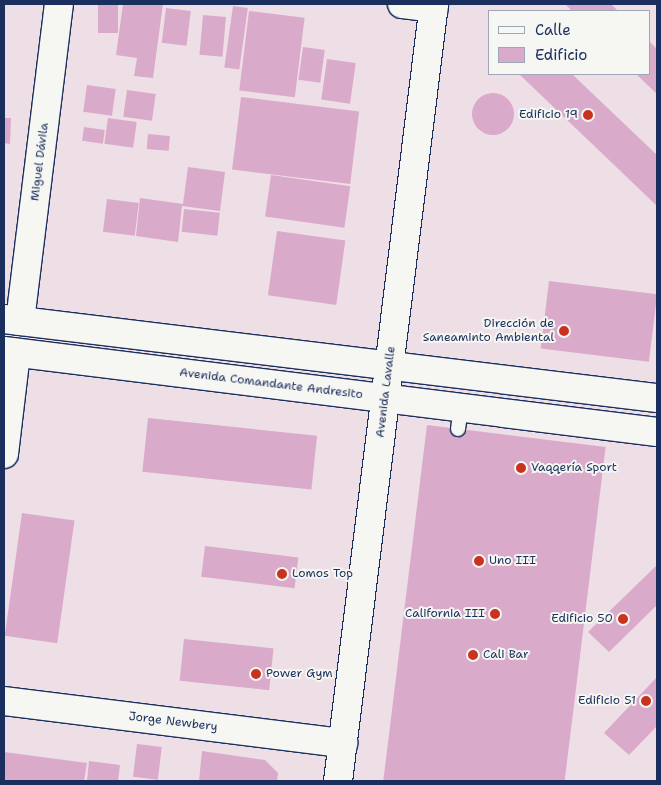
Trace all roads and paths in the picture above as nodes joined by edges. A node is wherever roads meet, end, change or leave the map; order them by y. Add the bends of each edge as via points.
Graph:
1 (60, 4) edge
2 (402, 4) edge
3 (434, 6) edge
4 (12, 320) edge
5 (10, 352) edge
6 (389, 364) junction
7 (385, 398) junction
8 (657, 398) edge
9 (657, 432) edge
10 (4, 454) edge
11 (4, 701) edge
12 (343, 743) junction
13 (338, 781) edge

1 - 4 main road, Miguel Dávila
2 - 3 main road
3 - 6 main road, Avenida Lavalle
4 - 6 main road
5 - 7 main road, Avenida Comandante Andresito
5 - 10 main road
6 - 7 main road, Avenida Lavalle
6 - 8 main road
7 - 9 main road, Avenida Comandante Andresito via 459,418
7 - 12 main road, Avenida Lavalle
11 - 12 main road, Jorge Newbery
12 - 13 main road, Avenida Lavalle

